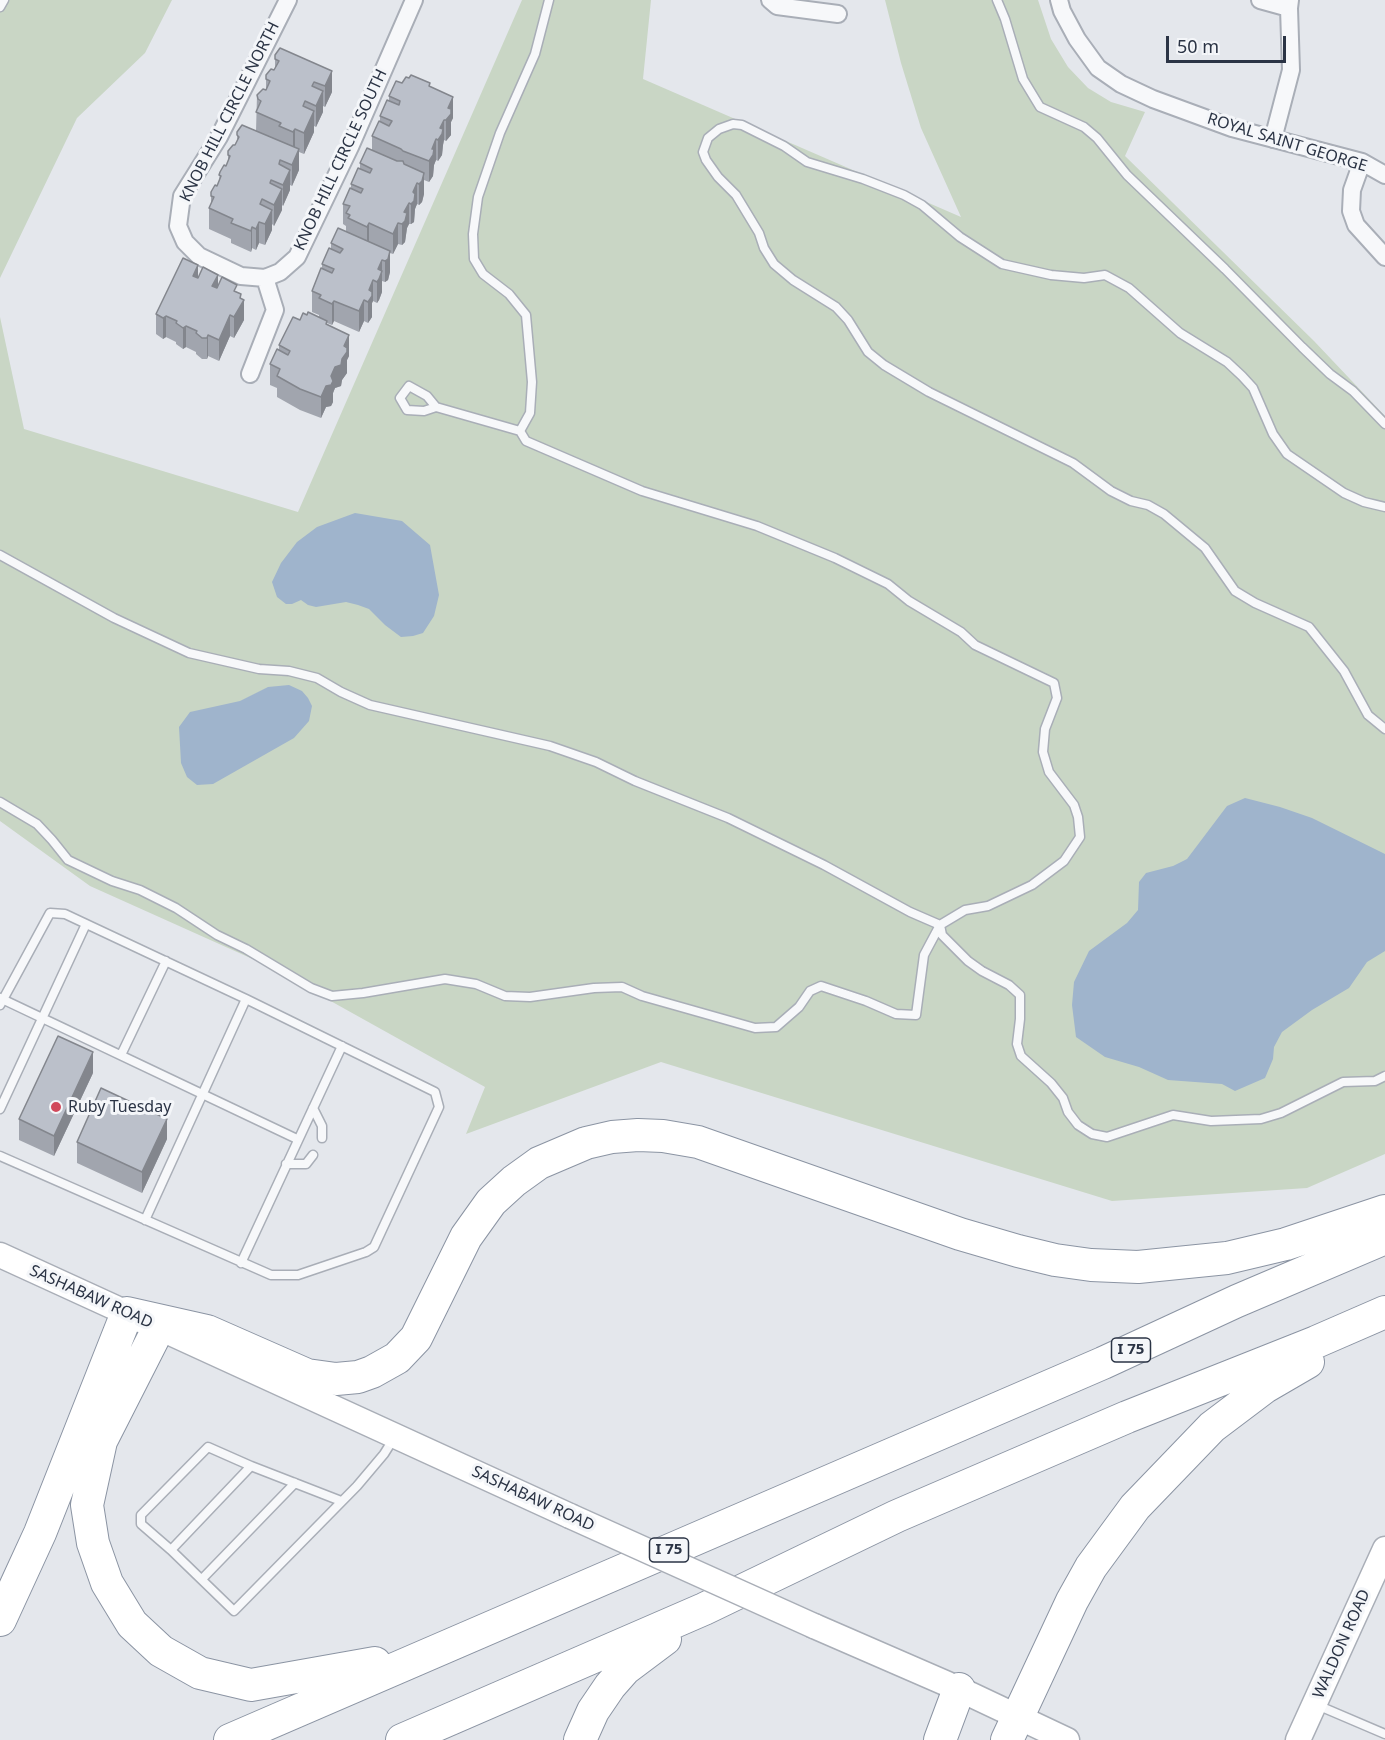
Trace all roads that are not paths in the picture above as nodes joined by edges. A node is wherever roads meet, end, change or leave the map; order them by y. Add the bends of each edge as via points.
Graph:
1 (4, 0) edge
2 (288, 0) edge
3 (414, 0) edge
4 (549, 0) edge
5 (770, 0) edge
6 (997, 0) edge
7 (1059, 0) edge
8 (1260, 0) edge
9 (1289, 4) edge
10 (0, 7) edge
11 (838, 14) dead end
12 (1273, 139) junction
13 (1362, 162) junction
14 (1385, 175) edge
15 (1385, 257) edge
16 (265, 278) junction
17 (250, 374) dead end
18 (436, 407) dead end
19 (1385, 424) edge
20 (520, 431) junction
21 (1385, 507) edge
22 (0, 555) edge
23 (1385, 729) edge
24 (0, 802) edge
25 (86, 924) junction
26 (940, 925) junction
27 (166, 961) junction
28 (246, 999) junction
29 (1, 1000) edge
30 (43, 1018) junction
31 (342, 1046) junction
32 (121, 1055) junction
33 (1385, 1076) edge
34 (204, 1094) junction
35 (313, 1108) junction
36 (0, 1109) edge
37 (322, 1138) dead end
38 (297, 1139) junction
39 (313, 1155) dead end
40 (0, 1156) edge
41 (286, 1164) junction
42 (1385, 1211) edge
43 (145, 1220) junction
44 (1385, 1238) edge
45 (0, 1255) edge
46 (241, 1263) junction
47 (127, 1312) junction
48 (1385, 1312) edge
49 (1385, 1320) edge
50 (159, 1327) junction
51 (396, 1435) junction
52 (251, 1466) junction
53 (295, 1483) junction
54 (341, 1501) junction
55 (1385, 1549) edge
56 (171, 1550) junction
57 (202, 1580) junction
58 (704, 1610) junction
59 (0, 1620) edge
60 (460, 1640) junction
61 (959, 1689) junction
62 (1315, 1704) junction
63 (1012, 1728) edge
64 (1385, 1734) edge
65 (230, 1740) edge
66 (402, 1740) edge
67 (580, 1740) edge
68 (940, 1740) edge
69 (1067, 1740) edge
70 (1298, 1740) edge

1 - 10 lane
2 - 16 street, KNOB HILL CIRCLE NORTH via 219,137 182,196 178,226 185,242 199,256 241,276
3 - 16 street, KNOB HILL CIRCLE SOUTH via 297,257 280,272
4 - 20 lane via 535,54 500,133 478,197 472,234 474,259 483,274 509,294 526,315 532,382 530,413
5 - 11 street via 777,6
6 - 19 lane via 1023,79 1040,106 1084,127 1097,138 1127,176
7 - 12 street, ROYAL SAINT GEORGE via 1077,39 1098,68 1121,84 1232,128
8 - 9 street
9 - 12 street via 1291,70
12 - 13 street, ROYAL SAINT GEORGE
13 - 14 street, ROYAL SAINT GEORGE
13 - 15 street via 1352,190 1351,211 1356,225
16 - 17 street via 275,310
18 - 20 lane
20 - 26 lane via 526,441 642,491 757,526 835,558 888,584 975,645 1054,683 1057,698 1045,729 1043,752 1049,772 1074,805 1080,837 1064,861 1032,885 988,906 965,910
21 - 23 lane via 1344,493 1287,454 1273,434 1253,388 1242,376 1113,279 1105,275 1051,275 1002,264 904,195 807,162 742,124 719,129 708,138 703,152 706,160 736,195 774,264 836,307 868,352 929,392 1073,463 1111,491 1164,514 1205,548 1235,591 1309,627 1344,671 1368,715
22 - 26 lane via 114,618 189,653 317,678 370,705 540,744 596,762 728,818
24 - 26 lane via 37,824 68,860 176,908 310,988 332,996 445,979 476,984 505,996 621,987 755,1028 776,1027 810,991 821,986 896,1014 915,1015 924,956
25 - 27 lane
25 - 29 lane via 65,914 50,913
25 - 30 lane
26 - 33 lane via 942,935 968,961 1020,995 1017,1044 1021,1056 1052,1083 1078,1125 1092,1134 1107,1137 1173,1115 1211,1121 1261,1119 1342,1082 1375,1081
27 - 28 lane
27 - 32 lane
28 - 31 lane
28 - 34 lane
29 - 30 lane
30 - 32 lane
30 - 36 lane
31 - 35 lane
31 - 46 lane via 435,1092 439,1107 389,1215 374,1247 298,1275 271,1275
32 - 34 lane
34 - 38 lane
34 - 43 lane
35 - 37 lane via 322,1126
35 - 38 lane
38 - 41 lane
39 - 41 lane via 306,1164
40 - 43 lane
41 - 46 lane
42 - 47 highway via 1286,1244 1227,1258 1138,1267 1091,1265 1036,1256 960,1234 698,1142 663,1136 627,1136 586,1143 557,1154 506,1187 471,1228 416,1338 397,1358 358,1377 307,1375 207,1330
43 - 46 lane
44 - 60 highway, I 75
45 - 47 main road, SASHABAW ROAD
47 - 50 main road, SASHABAW ROAD
47 - 59 highway via 40,1533
48 - 58 highway via 897,1516
49 - 63 highway via 1265,1387 1212,1427 1154,1486 1091,1567
50 - 51 main road, SASHABAW ROAD
50 - 60 highway via 101,1441 87,1505 93,1543 106,1583 132,1624 160,1650 200,1673 250,1684 353,1668
51 - 54 lane via 373,1469
51 - 61 main road, SASHABAW ROAD, bridge
52 - 53 lane
52 - 56 lane
52 - 56 lane via 208,1447 141,1515 141,1524
53 - 54 lane
53 - 57 lane
54 - 57 lane via 234,1611
55 - 62 main road, WALDON ROAD
56 - 57 lane
58 - 66 highway
58 - 67 highway via 625,1670 593,1711
60 - 65 highway, I 75
61 - 63 main road, SASHABAW ROAD
61 - 68 highway
62 - 64 lane
62 - 70 main road, WALDON ROAD
63 - 69 main road, SASHABAW ROAD

